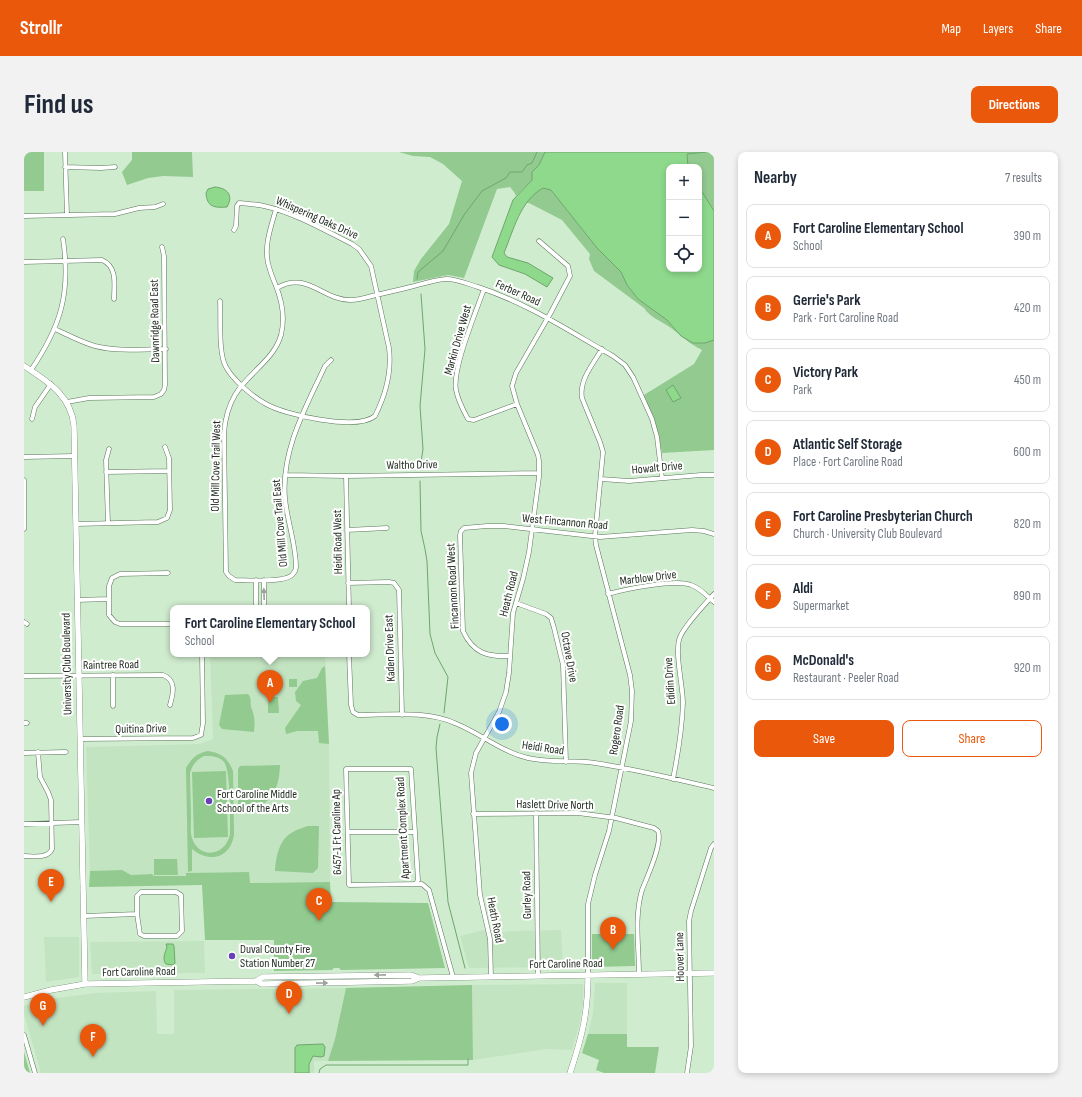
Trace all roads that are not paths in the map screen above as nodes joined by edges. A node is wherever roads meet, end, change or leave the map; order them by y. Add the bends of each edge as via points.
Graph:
1 (65, 152) edge
2 (65, 167) junction
3 (115, 167) dead end
4 (162, 204) dead end
5 (276, 209) junction
6 (67, 215) junction
7 (24, 216) edge
8 (234, 230) dead end
9 (63, 239) dead end
10 (539, 241) dead end
11 (162, 247) dead end
12 (66, 261) junction
13 (24, 262) edge
14 (277, 288) junction
15 (484, 289) junction
16 (378, 295) junction
17 (114, 299) dead end
18 (220, 301) dead end
19 (548, 318) junction
20 (55, 329) junction
21 (166, 349) junction
22 (602, 349) junction
23 (331, 360) dead end
24 (24, 366) edge
25 (31, 370) junction
26 (50, 384) junction
27 (242, 385) junction
28 (67, 402) junction
29 (517, 404) junction
30 (303, 416) junction
31 (32, 419) dead end
32 (165, 447) dead end
33 (109, 449) dead end
34 (75, 456) junction
35 (24, 457) edge
36 (169, 471) junction
37 (106, 472) junction
38 (539, 473) junction
39 (285, 475) junction
40 (714, 475) edge
41 (346, 476) junction
42 (662, 478) junction
43 (601, 479) junction
44 (24, 480) edge
45 (24, 508) edge
46 (108, 523) junction
47 (76, 524) junction
48 (387, 528) dead end
49 (24, 529) edge
50 (532, 529) junction
51 (347, 530) junction
52 (461, 531) joint
53 (714, 534) edge
54 (595, 536) junction
55 (168, 573) dead end
56 (256, 580) junction
57 (264, 580) junction
58 (348, 583) junction
59 (608, 594) junction
60 (714, 594) edge
61 (710, 598) junction
62 (108, 599) junction
63 (77, 600) junction
64 (714, 602) edge
65 (516, 603) junction
66 (256, 605) edge
67 (264, 605) edge
68 (349, 605) edge
69 (169, 624) dead end
70 (510, 656) junction
71 (202, 657) edge
72 (349, 657) edge
73 (113, 675) junction
74 (24, 676) edge
75 (78, 676) junction
76 (170, 705) dead end
77 (113, 706) dead end
78 (402, 714) junction
79 (80, 739) junction
80 (484, 739) junction
81 (38, 752) junction
82 (66, 752) dead end
83 (24, 753) edge
84 (566, 762) junction
85 (622, 768) junction
86 (379, 769) joint
87 (673, 779) junction
88 (714, 788) edge
89 (536, 813) junction
90 (473, 814) junction
91 (612, 818) junction
92 (82, 822) junction
93 (51, 823) junction
94 (24, 824) edge
95 (348, 832) junction
96 (415, 832) junction
97 (714, 844) edge
98 (24, 856) edge
99 (416, 884) junction
100 (137, 914) junction
101 (84, 916) junction
102 (690, 973) junction
103 (714, 973) edge
104 (639, 974) junction
105 (588, 975) junction
106 (538, 976) junction
107 (453, 977) junction
108 (491, 977) junction
109 (85, 984) junction
110 (24, 997) edge
111 (24, 1035) edge
112 (35, 1073) edge
113 (570, 1073) edge
114 (687, 1073) edge

1 - 2 street
2 - 3 street
2 - 6 street
4 - 6 street via 115,214
5 - 8 street, Whispering Oaks Drive via 239,203
5 - 14 street, Old Mill Cove Trail West via 267,250 268,263
5 - 16 street, Whispering Oaks Drive via 359,248 371,266
6 - 7 street
9 - 12 street
10 - 19 street, Heath Road via 566,264 570,273 569,281
11 - 21 street, Dawnridge Road East
12 - 13 street
12 - 17 street via 102,260 110,265 113,271
12 - 20 street via 66,282
14 - 16 street, Ferber Road via 291,283 307,284 334,297 352,300
14 - 27 street, Old Mill Cove Trail West via 282,310 278,342 270,356
15 - 16 street, Ferber Road via 448,279
15 - 19 street, Ferber Road via 519,302
15 - 29 street, Markin Drive West via 460,361 456,381 459,401 468,419 471,420
16 - 30 street, Whispering Oaks Drive via 389,348 390,366 387,387 374,417 365,420 329,421
18 - 27 street via 222,355 228,370
19 - 22 street, Ferber Road
19 - 29 street, Heath Road via 513,380
20 - 21 street via 84,342 106,348
20 - 25 street via 46,349
21 - 28 street, Dawnridge Road East via 165,385 161,394 154,397 89,398
22 - 42 street, Ferber Road via 625,364 633,377 657,437
22 - 43 street, Rogero Road via 581,389 582,398 603,452
23 - 30 street, Old Mill Cove Trail East via 325,366
24 - 25 street, University Club Boulevard
25 - 26 street, University Club Boulevard
26 - 28 street, University Club Boulevard
26 - 31 street
27 - 30 street via 268,405
27 - 56 street, Old Mill Cove Trail West via 224,421 226,572 235,580
28 - 34 street, University Club Boulevard via 73,420
29 - 38 street, Heath Road via 538,455
30 - 39 street, Old Mill Cove Trail East via 294,435
32 - 36 street via 169,458
33 - 37 street
34 - 35 street
34 - 47 street, University Club Boulevard
36 - 37 street
36 - 46 street via 170,510 167,518 158,522
37 - 46 street
38 - 41 street, Waltho Drive
38 - 50 street, Heath Road
39 - 41 street, Waltho Drive
39 - 57 street, Old Mill Cove Trail East via 286,511 296,568 293,574 284,579
40 - 42 street, Howalt Drive
41 - 51 street, Heidi Road West
42 - 43 street, Howalt Drive via 629,481
43 - 54 street, Rogero Road
44 - 45 street
45 - 49 street
46 - 47 street
47 - 63 street, University Club Boulevard
48 - 51 street
50 - 52 street, West Fincannon Road via 487,526 468,527
50 - 54 street, West Fincannon Road
50 - 65 street, Heath Road
51 - 58 street, Heidi Road West
52 - 70 street, Fincannon Road West via 463,631 470,643 481,652 494,656
53 - 54 street, West Fincannon Road via 692,530
54 - 59 street, Rogero Road
55 - 62 street via 120,574 112,578
56 - 57 street
56 - 66 street
67 -> 57 street
58 - 68 street, Heidi Road West
58 - 78 street, Kaden Drive East via 389,582 394,583 399,590
59 - 61 street, Marblow Drive via 636,587 686,584 697,588
59 - 85 street, Rogero Road via 624,650 632,691 631,722
60 - 61 street, Edidin Drive
61 - 64 street, Marblow Drive
61 - 87 street, Edidin Drive via 684,630 678,644 683,703
62 - 63 street
62 - 69 street via 109,615 115,622
63 - 75 street, University Club Boulevard
65 - 70 street, Heath Road
65 - 84 street, Octave Drive via 551,618 563,665
70 - 80 street, Heath Road via 503,701
71 - 79 street, Quitina Drive via 201,735 193,738
72 - 78 street, Heidi Road via 353,712 358,715
73 - 75 street, Raintree Road
73 - 76 street, Raintree Road via 167,676 173,686
73 - 77 street
74 - 75 street, Raintree Road
75 - 79 street, University Club Boulevard
78 - 80 street, Heidi Road via 445,719
79 - 92 street, University Club Boulevard
80 - 84 street, Heidi Road via 527,758
80 - 90 street, Heath Road via 471,773
81 - 82 street
81 - 83 street
81 - 93 street via 40,778 51,800
84 - 85 street, Heidi Road
85 - 87 street, Heidi Road
85 - 91 street, Rogero Road
86 - 95 street, 6457-1 Ft Caroline Ap via 346,769
86 - 96 street, Apartment Complex Road via 410,769
87 - 88 street, Heidi Road
89 - 90 street, Haslett Drive North
89 - 91 street, Haslett Drive North via 578,813
89 - 106 street, Gurley Road
90 - 108 street, Heath Road via 480,895 490,940
91 - 104 street, Haslett Drive North via 654,828 659,836 639,907
91 - 105 street, Rogero Road via 588,904
92 - 93 street
92 - 101 street, University Club Boulevard
93 - 94 street
93 - 98 street via 50,854
95 - 96 street
95 - 99 street, 6457-1 Ft Caroline Ap via 349,885
96 - 99 street, Apartment Complex Road via 418,880
97 - 102 street, Hoover Lane via 690,914
99 - 107 street, Apartment Complex Road via 422,884 429,890
100 - 100 street via 137,896 141,892 176,892 181,895 182,931 177,936 144,936 140,934
100 - 101 street
101 - 109 street, University Club Boulevard
102 - 103 street, Fort Caroline Road
102 - 104 street, Fort Caroline Road
102 - 114 street, Hoover Lane via 691,1046
104 - 105 street, Fort Caroline Road
105 - 106 street, Fort Caroline Road
105 - 113 street, Rogero Road via 585,1023
106 - 108 street, Fort Caroline Road
107 - 108 street, Fort Caroline Road
107 - 109 street, Fort Caroline Road via 392,982
109 - 110 street, Fort Caroline Road
111 - 112 street

